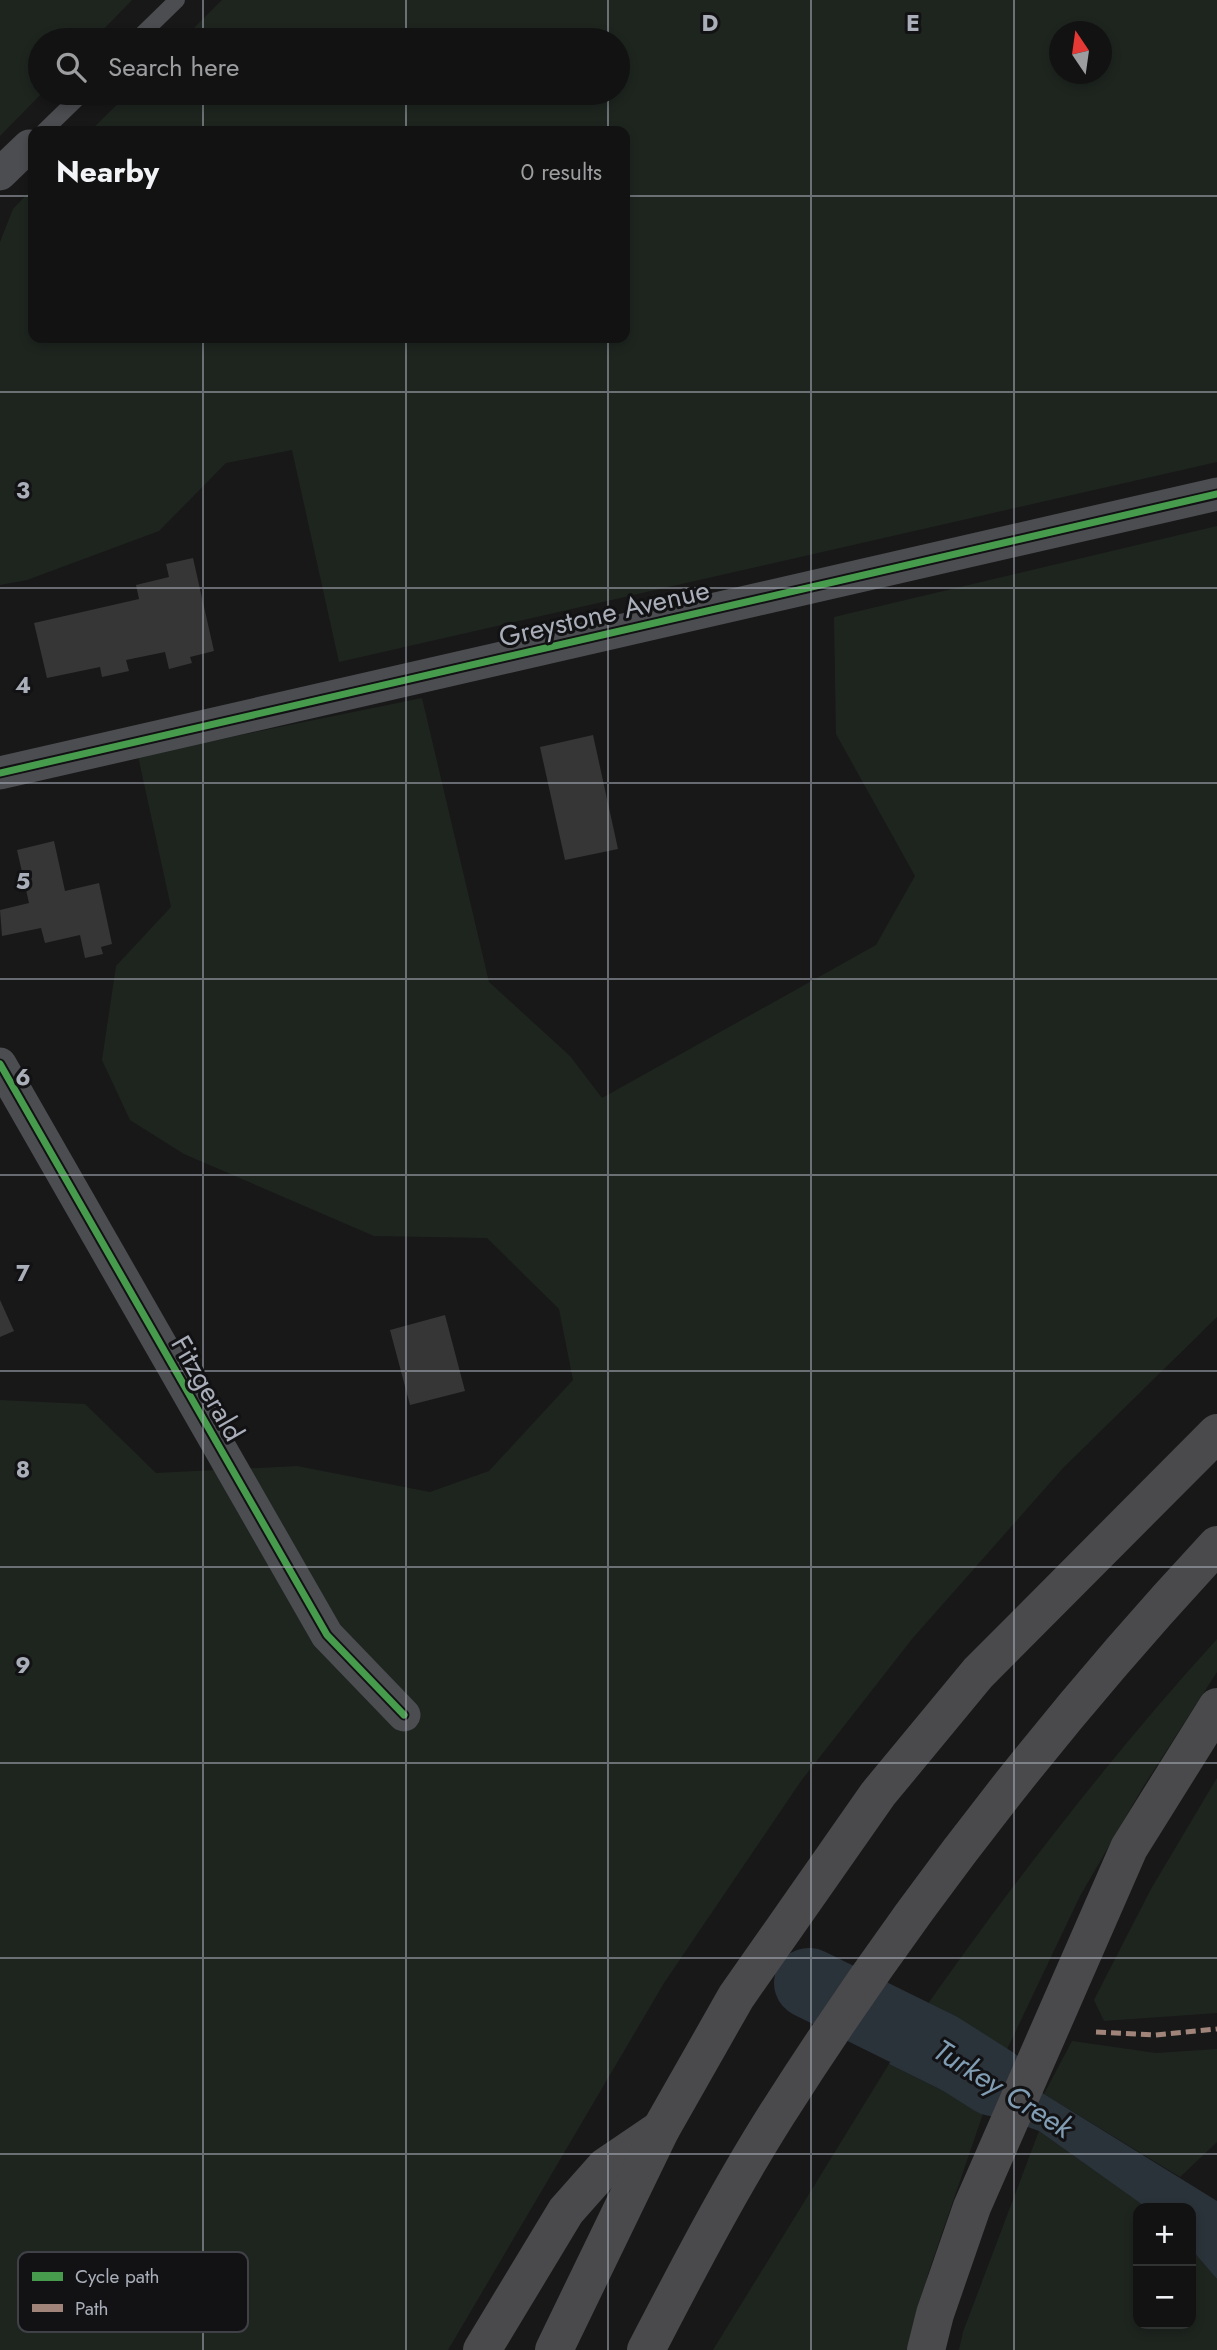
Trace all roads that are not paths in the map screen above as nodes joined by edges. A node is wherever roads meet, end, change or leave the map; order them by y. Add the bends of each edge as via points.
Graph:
1 (177, 0) edge
2 (148, 28) edge
3 (71, 105) edge
4 (50, 126) edge
5 (28, 148) edge
6 (0, 174) edge
7 (1217, 494) edge
8 (0, 773) edge
9 (0, 1064) edge
10 (1217, 1433) edge
11 (1217, 1545) edge
12 (1217, 1707) edge
13 (404, 1715) dead end
14 (620, 2175) junction
15 (482, 2350) edge
16 (554, 2350) edge
17 (646, 2350) edge
18 (926, 2350) edge

1 - 2 lane
3 - 4 lane
5 - 6 street
7 - 8 street, Greystone Avenue
9 - 13 street, Fitzgerald via 327,1636
10 - 14 highway via 978,1673 877,1794 736,1997 661,2129
11 - 17 highway via 1130,1638 990,1809 880,1959 776,2116
12 - 18 highway via 1129,1848 972,2207
14 - 15 highway via 566,2211
14 - 16 highway

